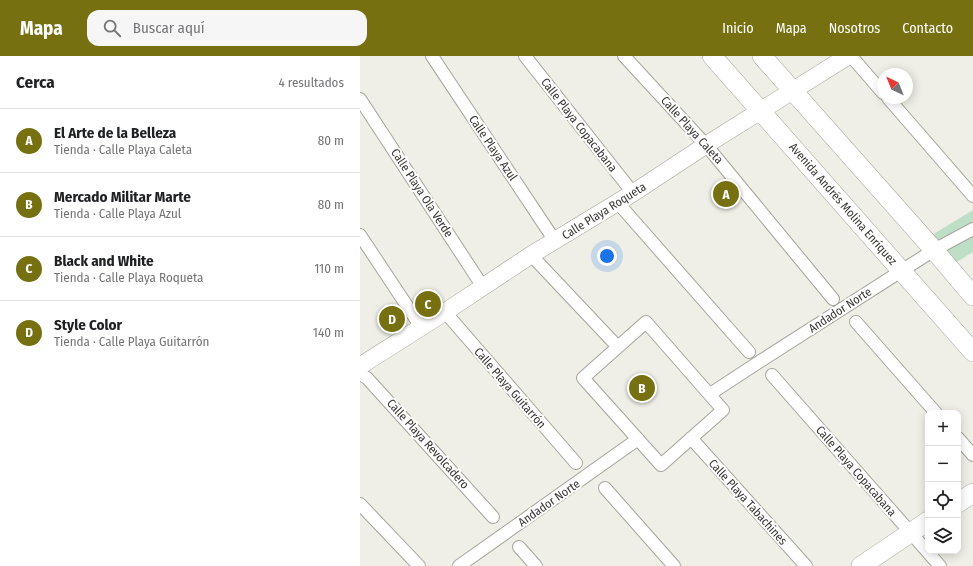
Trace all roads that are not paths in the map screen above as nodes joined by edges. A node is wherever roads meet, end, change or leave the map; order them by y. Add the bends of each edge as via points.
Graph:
1 (432, 56) edge
2 (525, 56) edge
3 (624, 56) edge
4 (712, 56) edge
5 (762, 56) edge
6 (848, 56) edge
7 (851, 56) edge
8 (877, 85) edge
9 (793, 91) junction
10 (360, 99) edge
11 (893, 104) edge
12 (761, 111) junction
13 (706, 145) junction
14 (633, 193) junction
15 (973, 196) edge
16 (618, 203) junction
17 (973, 229) edge
18 (360, 235) edge
19 (555, 241) junction
20 (934, 250) junction
21 (531, 256) junction
22 (901, 270) junction
23 (483, 287) junction
24 (973, 296) edge
25 (833, 299) dead end
26 (445, 312) junction
27 (856, 322) dead end
28 (421, 327) junction
29 (617, 346) junction
30 (749, 352) dead end
31 (973, 352) edge
32 (360, 366) edge
33 (360, 374) edge
34 (772, 375) dead end
35 (710, 394) junction
36 (933, 410) edge
37 (691, 438) junction
38 (638, 439) junction
39 (961, 441) edge
40 (973, 455) edge
41 (576, 463) dead end
42 (605, 488) dead end
43 (973, 493) edge
44 (961, 501) edge
45 (360, 504) edge
46 (494, 517) dead end
47 (925, 524) edge
48 (910, 532) junction
49 (519, 547) dead end
50 (419, 566) edge
51 (459, 566) edge
52 (536, 566) edge
53 (674, 566) edge
54 (806, 566) edge
55 (861, 566) edge
56 (940, 566) edge

1 - 19 street, Calle Playa Azul
2 - 14 street, Calle Playa Copacabana
3 - 13 street, Calle Playa Caleta
4 - 12 main road, Avenida Andrés Molina Enríquez
5 - 9 main road
6 - 9 street, Calle Playa Roqueta
7 - 8 street
9 - 12 street, Calle Playa Roqueta
9 - 20 main road
10 - 23 street, Calle Playa Ola Verde
11 - 15 street
12 - 13 street, Calle Playa Roqueta
12 - 22 main road, Avenida Andrés Molina Enríquez
13 - 14 street, Calle Playa Roqueta
13 - 25 street, Calle Playa Caleta
14 - 16 street, Calle Playa Roqueta
16 - 19 street, Calle Playa Roqueta
16 - 30 street
17 - 20 street, Andador Norte
18 - 28 street
19 - 21 street, Calle Playa Roqueta
20 - 22 street, Andador Norte
20 - 24 main road
21 - 23 street, Calle Playa Roqueta
21 - 29 street
22 - 31 main road, Avenida Andrés Molina Enríquez
22 - 35 street, Andador Norte
23 - 26 street, Calle Playa Roqueta
26 - 28 street, Calle Playa Roqueta
26 - 41 street, Calle Playa Guitarrón
27 - 36 street
28 - 32 street, Calle Playa Roqueta
29 - 35 street via 646,322
29 - 38 street via 583,378
33 - 46 street, Calle Playa Revolcadero via 367,378
34 - 48 street, Calle Playa Copacabana
35 - 37 street via 723,410
37 - 38 street via 661,465
37 - 54 street, Calle Playa Tabachines
38 - 51 street, Andador Norte
39 - 40 street
42 - 53 street
43 - 44 main road
45 - 50 street
47 - 48 main road
48 - 55 main road
48 - 56 street, Calle Playa Copacabana
49 - 52 street

